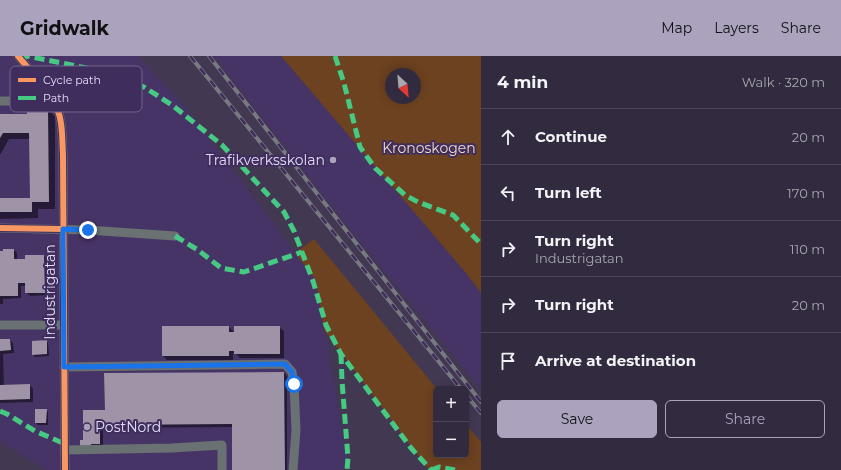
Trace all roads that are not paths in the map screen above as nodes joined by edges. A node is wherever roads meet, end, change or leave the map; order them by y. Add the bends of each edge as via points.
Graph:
1 (18, 56) edge
2 (26, 66) edge
3 (58, 112) edge
4 (0, 228) edge
5 (63, 229) junction
6 (175, 236) dead end
7 (0, 325) edge
8 (64, 325) junction
9 (64, 367) junction
10 (65, 450) junction
11 (65, 470) edge
12 (222, 470) edge
13 (293, 470) edge

1 - 2 street, Industrigatan
3 - 5 street, Industrigatan via 62,135
4 - 5 street
5 - 6 street
5 - 8 street, Industrigatan
7 - 8 street
8 - 9 street, Industrigatan
9 - 10 street, Industrigatan
9 - 13 street via 285,364 292,372 294,384 296,430
10 - 11 street, Industrigatan
10 - 12 street via 222,445

